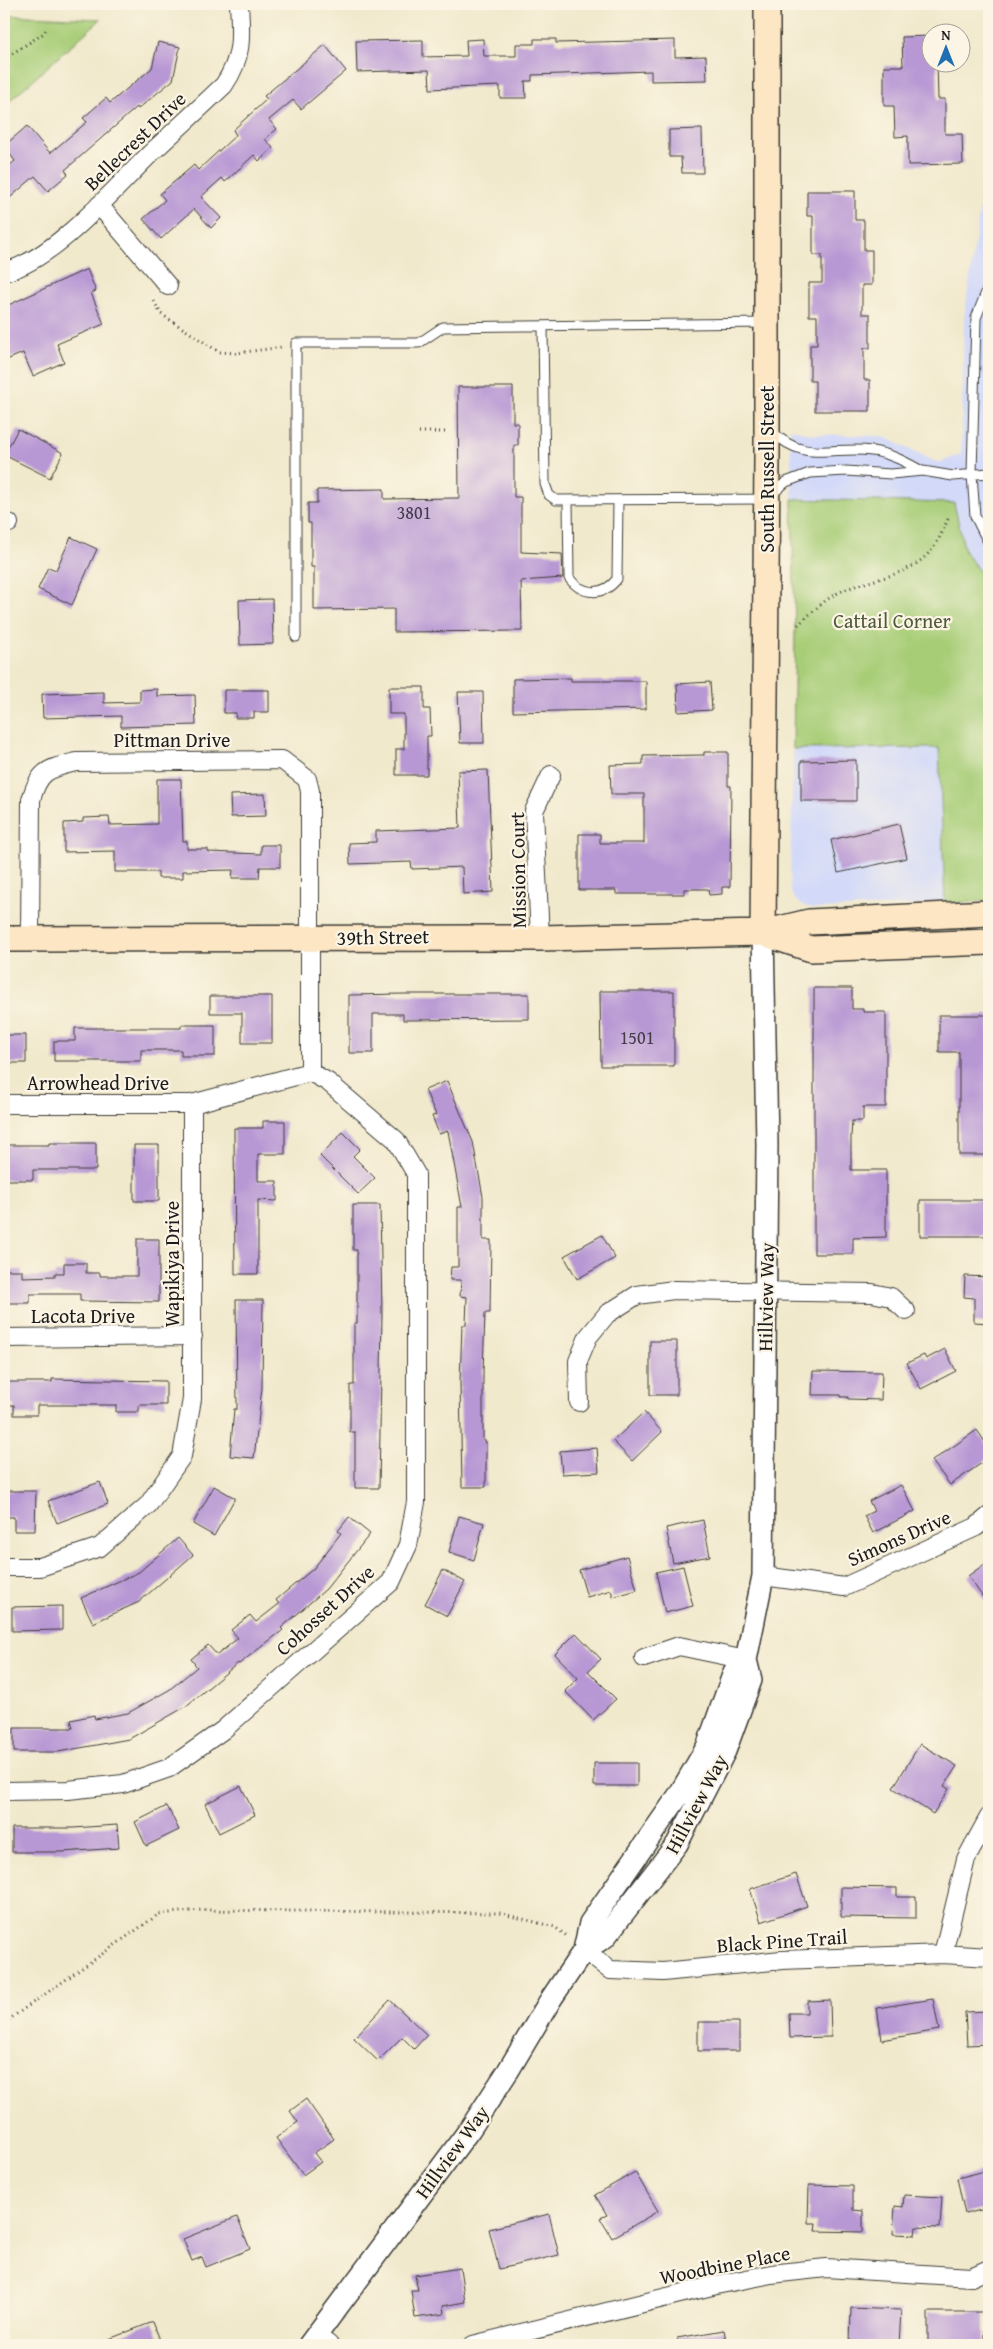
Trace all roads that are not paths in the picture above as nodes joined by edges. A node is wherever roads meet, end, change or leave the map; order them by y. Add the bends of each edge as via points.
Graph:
1 (239, 4) edge
2 (767, 4) edge
3 (99, 204) junction
4 (4, 272) edge
5 (989, 285) edge
6 (168, 286) dead end
7 (767, 323) junction
8 (543, 326) junction
9 (767, 425) junction
10 (923, 471) junction
11 (989, 473) edge
12 (972, 474) junction
13 (767, 499) junction
14 (568, 500) junction
15 (618, 500) junction
16 (989, 544) edge
17 (296, 637) dead end
18 (551, 775) dead end
19 (989, 913) edge
20 (762, 933) junction
21 (30, 938) junction
22 (309, 938) junction
23 (540, 938) junction
24 (4, 939) edge
25 (989, 942) edge
26 (310, 1072) junction
27 (4, 1104) edge
28 (192, 1104) junction
29 (766, 1291) junction
30 (906, 1311) dead end
31 (193, 1336) junction
32 (4, 1338) edge
33 (579, 1402) dead end
34 (989, 1516) edge
35 (4, 1567) edge
36 (763, 1576) junction
37 (644, 1658) dead end
38 (746, 1660) junction
39 (4, 1791) edge
40 (989, 1817) edge
41 (584, 1950) junction
42 (943, 1954) junction
43 (989, 1957) edge
44 (989, 2269) edge
45 (971, 2277) junction
46 (989, 2278) edge
47 (318, 2342) edge
48 (473, 2345) edge

1 - 3 street, Bellecrest Drive via 240,50 237,64 224,85
2 - 7 main road, South Russell Street
3 - 4 street, Bellecrest Drive via 45,252 31,262
3 - 6 street
5 - 12 lane via 976,318
7 - 8 lane
7 - 9 main road, South Russell Street
8 - 14 lane via 545,484 548,495 556,500
8 - 17 lane via 443,327 419,343 296,343
9 - 10 lane via 781,440 796,447 825,453 872,451 896,457
9 - 13 main road, South Russell Street
10 - 12 lane via 952,476
10 - 13 lane via 810,473 786,482
11 - 12 lane
12 - 16 lane via 975,516
13 - 15 lane
13 - 20 main road, South Russell Street
14 - 15 lane
14 - 15 lane via 569,578 583,591 590,592 601,592 617,579
18 - 23 street, Mission Court via 534,811
19 - 20 main road via 808,922
20 - 23 main road, 39th Street
20 - 25 main road via 811,949
20 - 29 street, Hillview Way via 767,1144
21 - 22 main road, 39th Street
21 - 22 street, Pittman Drive via 31,800 35,784 47,770 76,762 282,760 307,779 310,791
21 - 24 main road, 39th Street
22 - 23 main road, 39th Street
22 - 26 street
26 - 28 street
26 - 39 street, Cohosset Drive via 328,1082 396,1140 416,1174 416,1502 408,1546 391,1582 223,1730 169,1768 123,1784 68,1790
27 - 28 street, Arrowhead Drive
28 - 31 street, Wapikiya Drive
29 - 30 street via 872,1293 892,1297
29 - 33 street via 674,1290 637,1295 607,1314 588,1337 578,1361
29 - 36 street, Hillview Way
31 - 32 street, Lacota Drive
31 - 35 street, Wapikiya Drive via 192,1399 182,1456 148,1505 100,1547 40,1567
34 - 36 street, Simons Drive via 976,1527 844,1587
36 - 38 street, Hillview Way
37 - 38 street via 679,1646
38 - 41 street, Hillview Way via 751,1680 744,1702 724,1751 677,1844 605,1937
40 - 42 street via 966,1859
41 - 42 street, Black Pine Trail via 610,1970 663,1972 782,1960
41 - 47 street, Hillview Way via 470,2129
42 - 43 street, Black Pine Trail
44 - 45 street, Woodbine Place
45 - 46 street
45 - 48 street, Woodbine Place via 826,2268 771,2274

